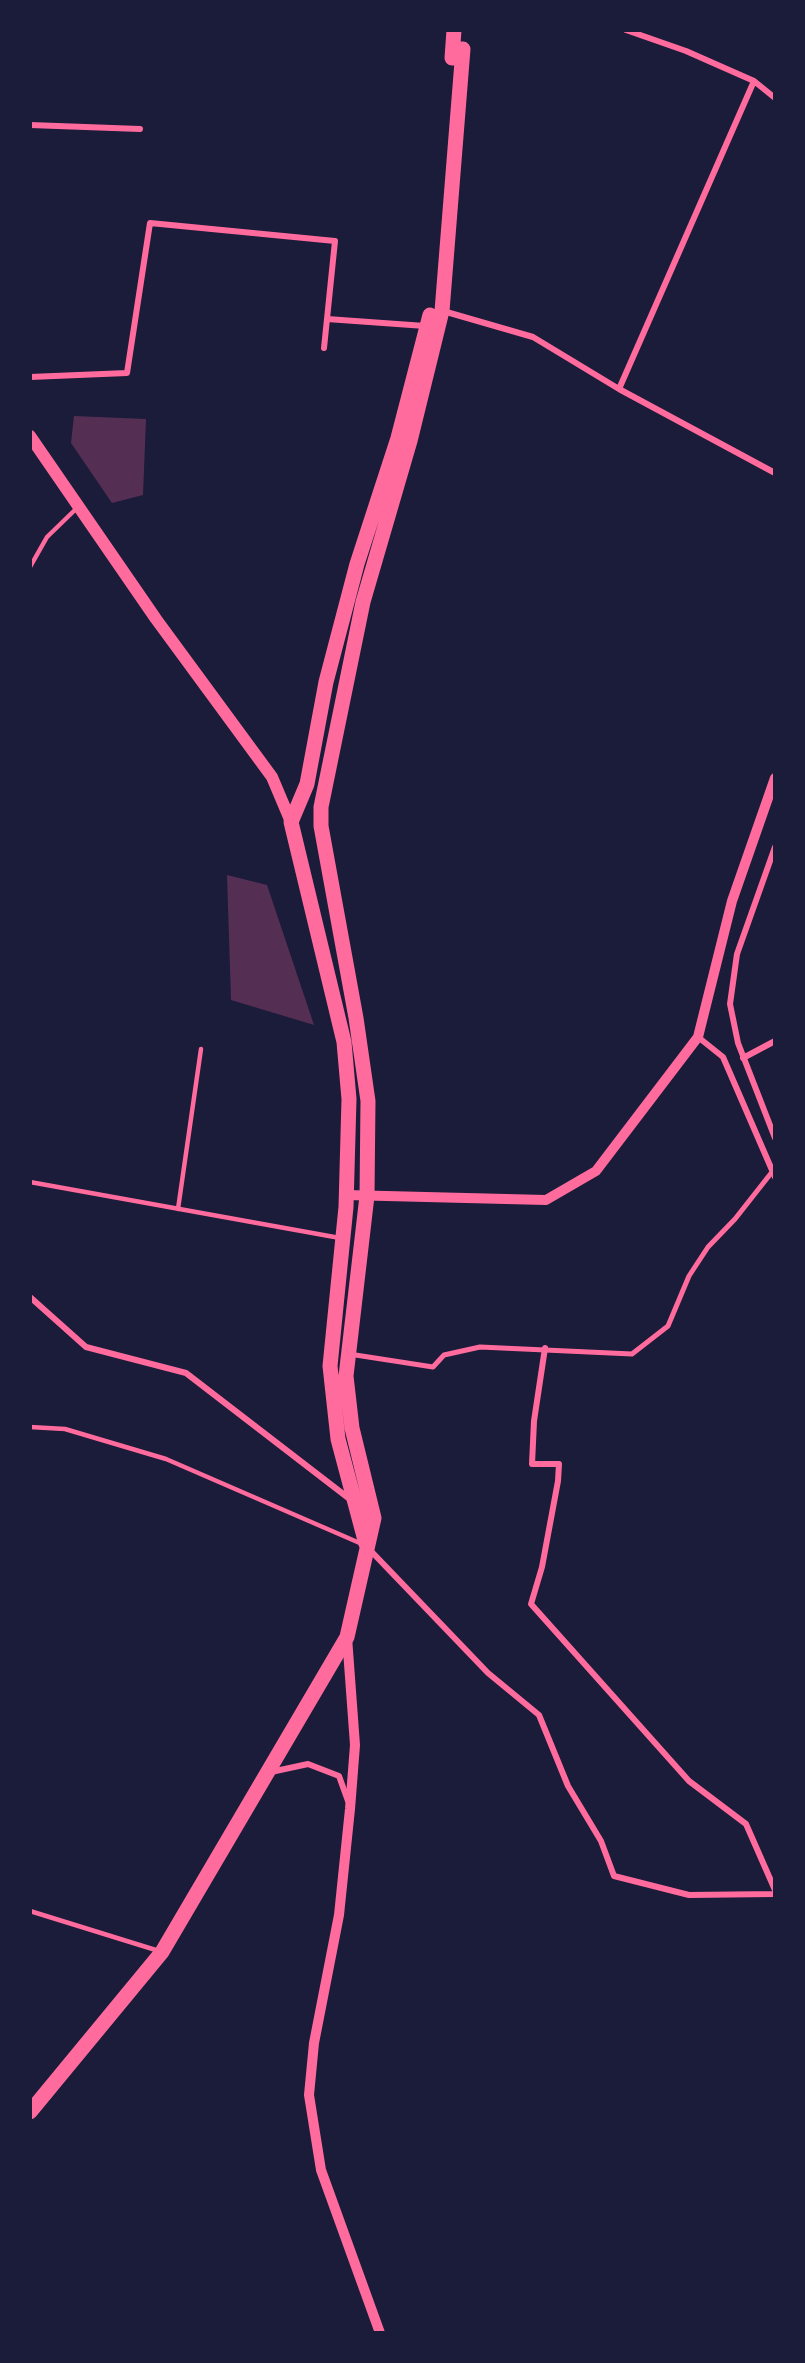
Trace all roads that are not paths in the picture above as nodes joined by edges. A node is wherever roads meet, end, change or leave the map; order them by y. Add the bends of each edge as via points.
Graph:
1 (454, 30) edge
2 (626, 30) edge
3 (754, 81) junction
4 (775, 89) edge
5 (774, 97) edge
6 (30, 125) edge
7 (140, 129) dead end
8 (437, 310) junction
9 (327, 319) junction
10 (428, 327) junction
11 (324, 348) dead end
12 (30, 377) edge
13 (620, 389) junction
14 (30, 436) edge
15 (404, 439) junction
16 (775, 473) edge
17 (78, 507) junction
18 (30, 567) edge
19 (775, 778) edge
20 (307, 784) junction
21 (291, 822) junction
22 (321, 826) junction
23 (775, 847) edge
24 (356, 1017) junction
25 (338, 1019) junction
26 (698, 1037) junction
27 (775, 1041) edge
28 (201, 1049) dead end
29 (743, 1058) junction
30 (775, 1138) edge
31 (774, 1174) edge
32 (30, 1182) edge
33 (346, 1195) junction
34 (367, 1196) junction
35 (178, 1209) junction
36 (342, 1238) junction
37 (30, 1297) edge
38 (545, 1348) junction
39 (348, 1354) junction
40 (30, 1427) edge
41 (355, 1503) junction
42 (367, 1546) junction
43 (347, 1637) junction
44 (267, 1772) junction
45 (350, 1809) junction
46 (775, 1892) edge
47 (30, 1911) edge
48 (162, 1952) junction
49 (30, 2112) edge
50 (380, 2333) edge

1 - 8 main road via 458,49
2 - 3 street
3 - 5 street
3 - 13 street
4 - 5 street
6 - 7 street
8 - 10 main road
8 - 13 street via 533,337
8 - 15 main road
9 - 10 street
9 - 11 street
9 - 12 street via 335,241 150,223 127,373
10 - 15 main road
13 - 16 street
14 - 17 main road
15 - 20 main road via 357,564 326,682
15 - 22 main road via 363,602 323,796
17 - 18 lane via 47,537
17 - 21 main road via 272,777
19 - 26 street via 732,901
20 - 21 main road
20 - 22 main road
21 - 25 main road
22 - 24 main road
23 - 29 street via 737,954 730,1004
24 - 25 main road
24 - 34 main road via 368,1101
25 - 33 main road via 349,1100
26 - 31 street via 723,1057
26 - 34 street via 596,1171 546,1200
27 - 29 street
28 - 35 lane
29 - 30 street
31 - 38 street via 708,1247 689,1276 668,1326 632,1354
32 - 35 lane
33 - 34 street
33 - 36 main road
34 - 39 main road
35 - 36 lane
36 - 41 main road via 330,1366 338,1439
37 - 41 street via 86,1347 186,1373
38 - 39 street via 480,1347 444,1355 433,1367
38 - 46 street via 532,1464 559,1464 542,1567 531,1604 689,1781 746,1824
39 - 42 main road via 346,1376 352,1428 374,1518
40 - 42 lane via 65,1429 166,1459
41 - 42 main road
42 - 43 main road
42 - 46 street via 488,1673 539,1715 568,1786 601,1841 614,1876 689,1895
43 - 44 main road
43 - 45 street via 356,1745
44 - 45 street via 308,1764 339,1776
44 - 48 main road
45 - 50 street via 339,1915 314,2043 309,2095 321,2170
47 - 48 lane
48 - 49 main road

